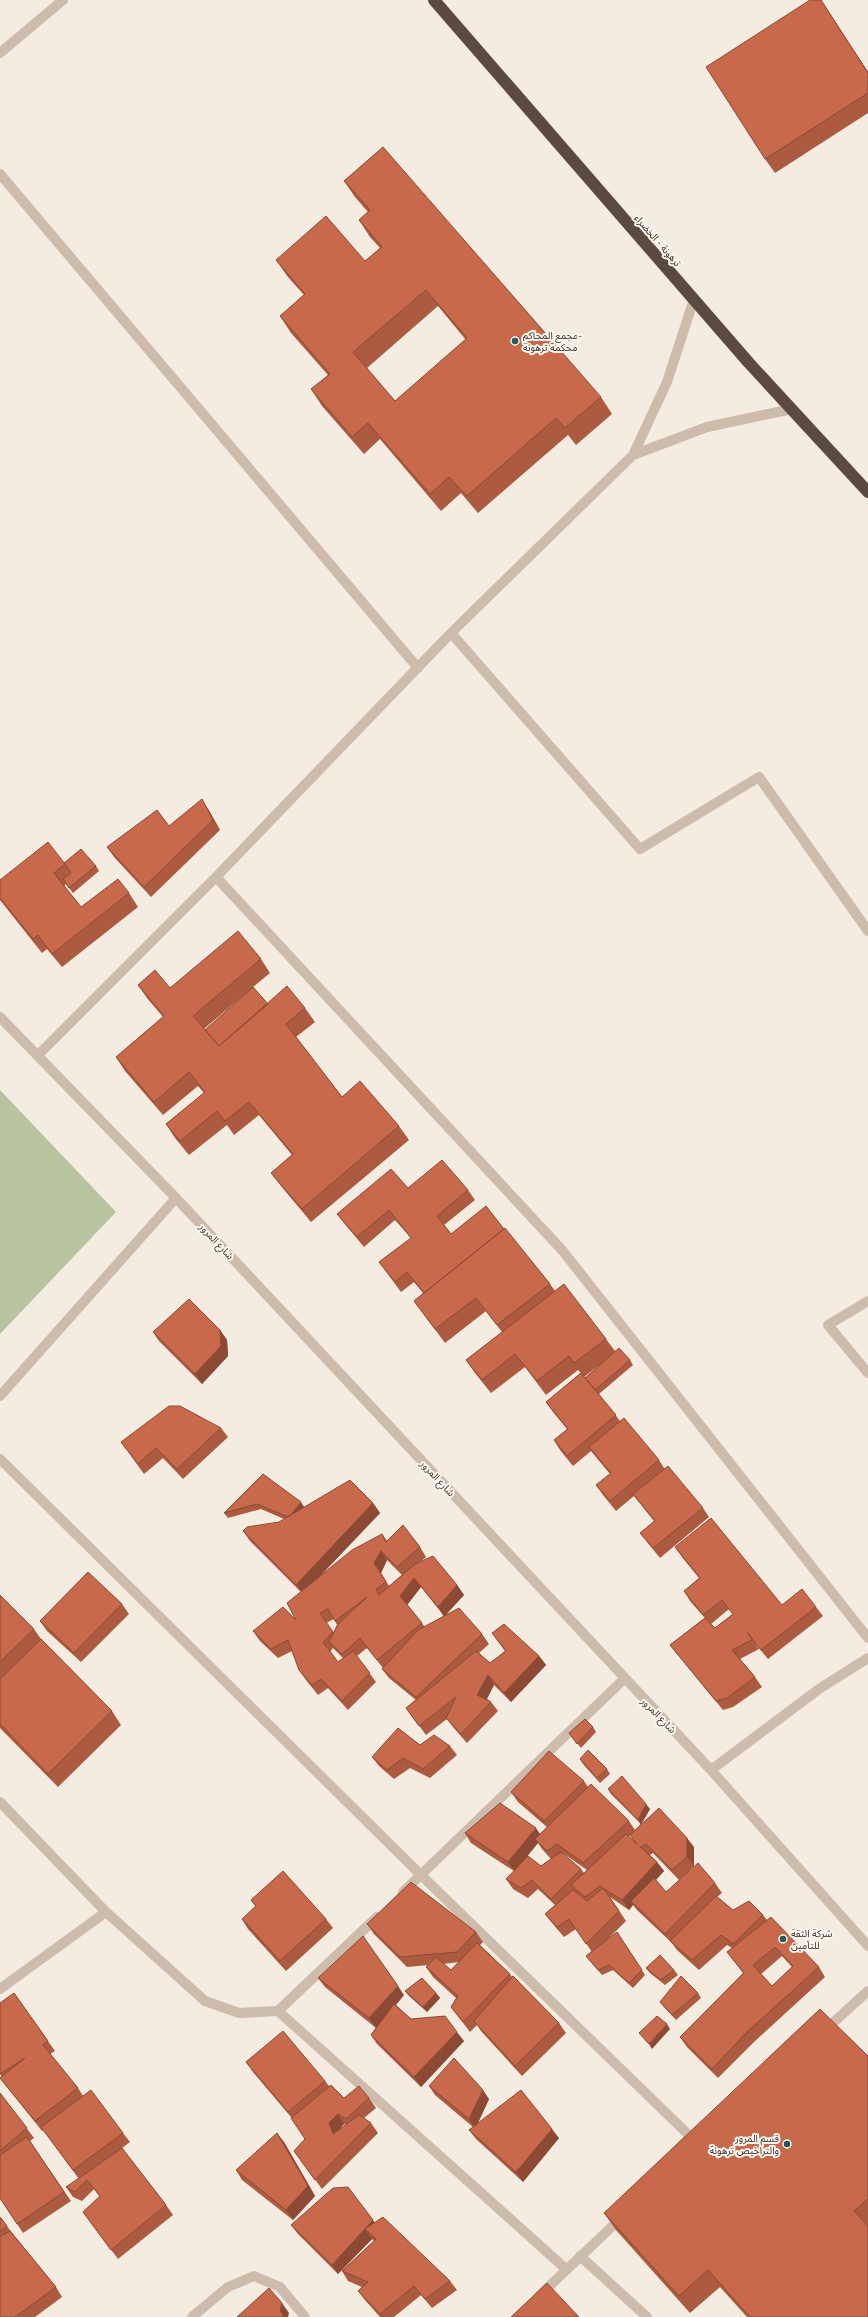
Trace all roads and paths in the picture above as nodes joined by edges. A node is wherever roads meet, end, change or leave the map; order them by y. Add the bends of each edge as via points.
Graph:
1 (63, 0) edge
2 (434, 0) edge
3 (0, 53) edge
4 (0, 174) edge
5 (694, 299) junction
6 (792, 410) junction
7 (633, 455) junction
8 (868, 492) edge
9 (451, 633) junction
10 (418, 668) junction
11 (216, 877) junction
12 (868, 930) edge
13 (0, 1017) edge
14 (38, 1055) junction
15 (176, 1198) junction
16 (868, 1301) edge
17 (868, 1373) edge
18 (0, 1396) edge
19 (0, 1458) edge
20 (868, 1638) edge
21 (868, 1658) edge
22 (625, 1678) junction
23 (711, 1770) junction
24 (0, 1802) edge
25 (421, 1875) junction
26 (398, 1897) edge
27 (386, 1908) edge
28 (106, 1912) junction
29 (868, 1946) edge
30 (0, 1989) edge
31 (868, 1991) edge
32 (278, 2011) junction
33 (816, 2039) edge
34 (700, 2146) edge
35 (631, 2208) edge
36 (580, 2256) junction
37 (566, 2269) junction
38 (534, 2301) edge
39 (192, 2317) edge
40 (305, 2317) edge
41 (647, 2317) edge

1 - 3 street
2 - 5 highway, ترهونة - الخضراء
4 - 10 street
5 - 6 highway, ترهونة - الخضراء
5 - 7 street via 667,382
6 - 7 street via 707,427
6 - 8 highway, ترهونة - الخضراء
7 - 9 street
9 - 10 street
9 - 12 street via 640,849 759,777
10 - 11 street
11 - 14 street
11 - 20 street via 562,1250
13 - 14 street, شارع المرور
14 - 15 street, شارع المرور
15 - 18 street
15 - 22 street, شارع المرور
16 - 17 street via 828,1325
19 - 25 street
21 - 23 street via 819,1689
22 - 23 street, شارع المرور
22 - 25 street
23 - 29 street, شارع المرور
24 - 28 street
25 - 26 street
25 - 34 street
27 - 32 street
28 - 30 street
28 - 32 street via 205,2001 239,2013
31 - 33 street
32 - 37 street
35 - 36 street
36 - 37 street
36 - 41 street
37 - 38 street
39 - 40 street via 228,2287 254,2276 280,2287

